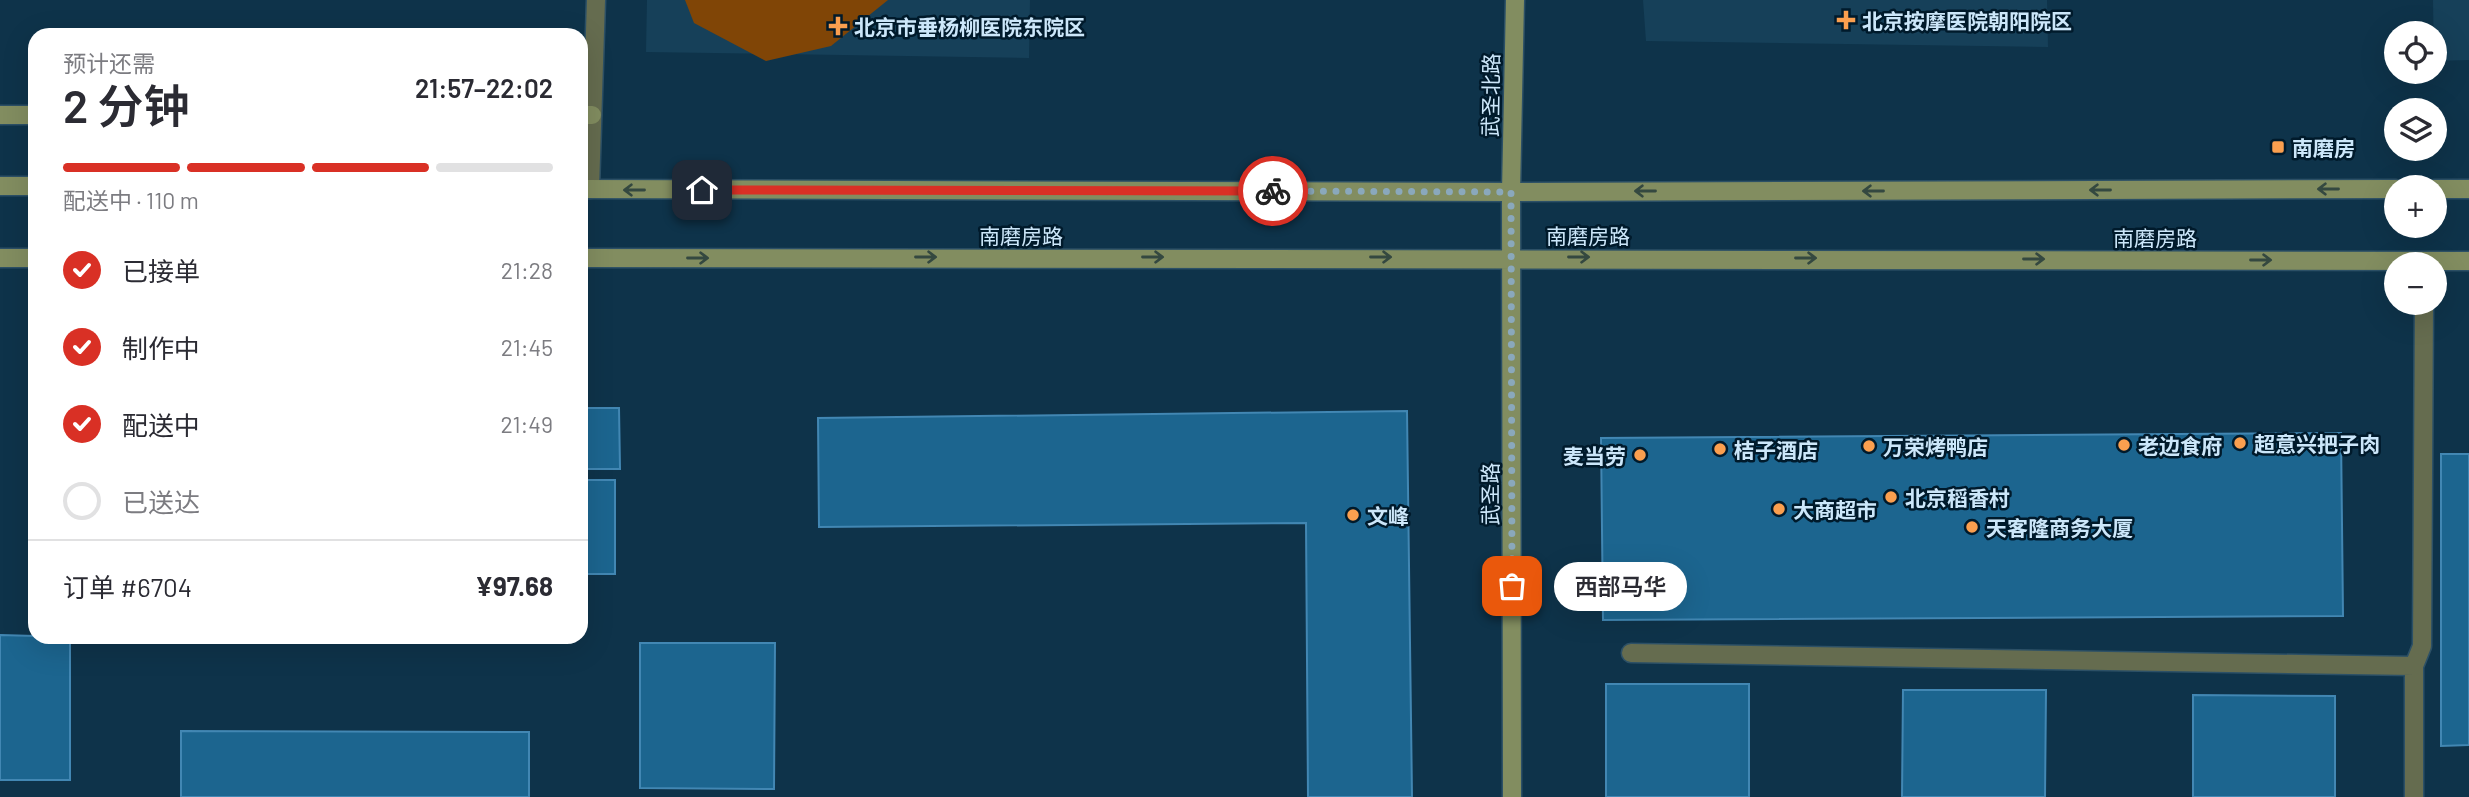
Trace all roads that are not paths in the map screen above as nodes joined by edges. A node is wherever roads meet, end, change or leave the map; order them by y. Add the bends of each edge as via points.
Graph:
1 (596, 0) edge
2 (1515, 0) edge
3 (588, 102) edge
4 (0, 115) edge
5 (28, 115) edge
6 (0, 186) edge
7 (28, 187) edge
8 (588, 189) edge
9 (2384, 189) edge
10 (2447, 189) edge
11 (2469, 189) edge
12 (1511, 192) junction
13 (1511, 257) junction
14 (0, 258) edge
15 (28, 258) edge
16 (588, 258) edge
17 (2447, 261) edge
18 (2469, 261) edge
19 (2384, 262) edge
20 (2424, 315) edge
21 (1631, 653) dead end
22 (2414, 666) junction
23 (1512, 797) edge
24 (2414, 797) edge

1 - 3 street
2 - 12 main road, 武圣北路
4 - 5 main road
6 - 7 main road
12 -> 8 main road, 南磨房路
9 -> 12 main road, 南磨房路
10 - 11 main road
12 - 13 main road, 武圣路
16 -> 13 main road, 南磨房路
13 -> 19 main road, 南磨房路
13 - 23 main road, 武圣路
14 - 15 main road
17 - 18 main road, 南磨房路
20 - 22 street via 2421,646
21 - 22 street
22 - 24 street

